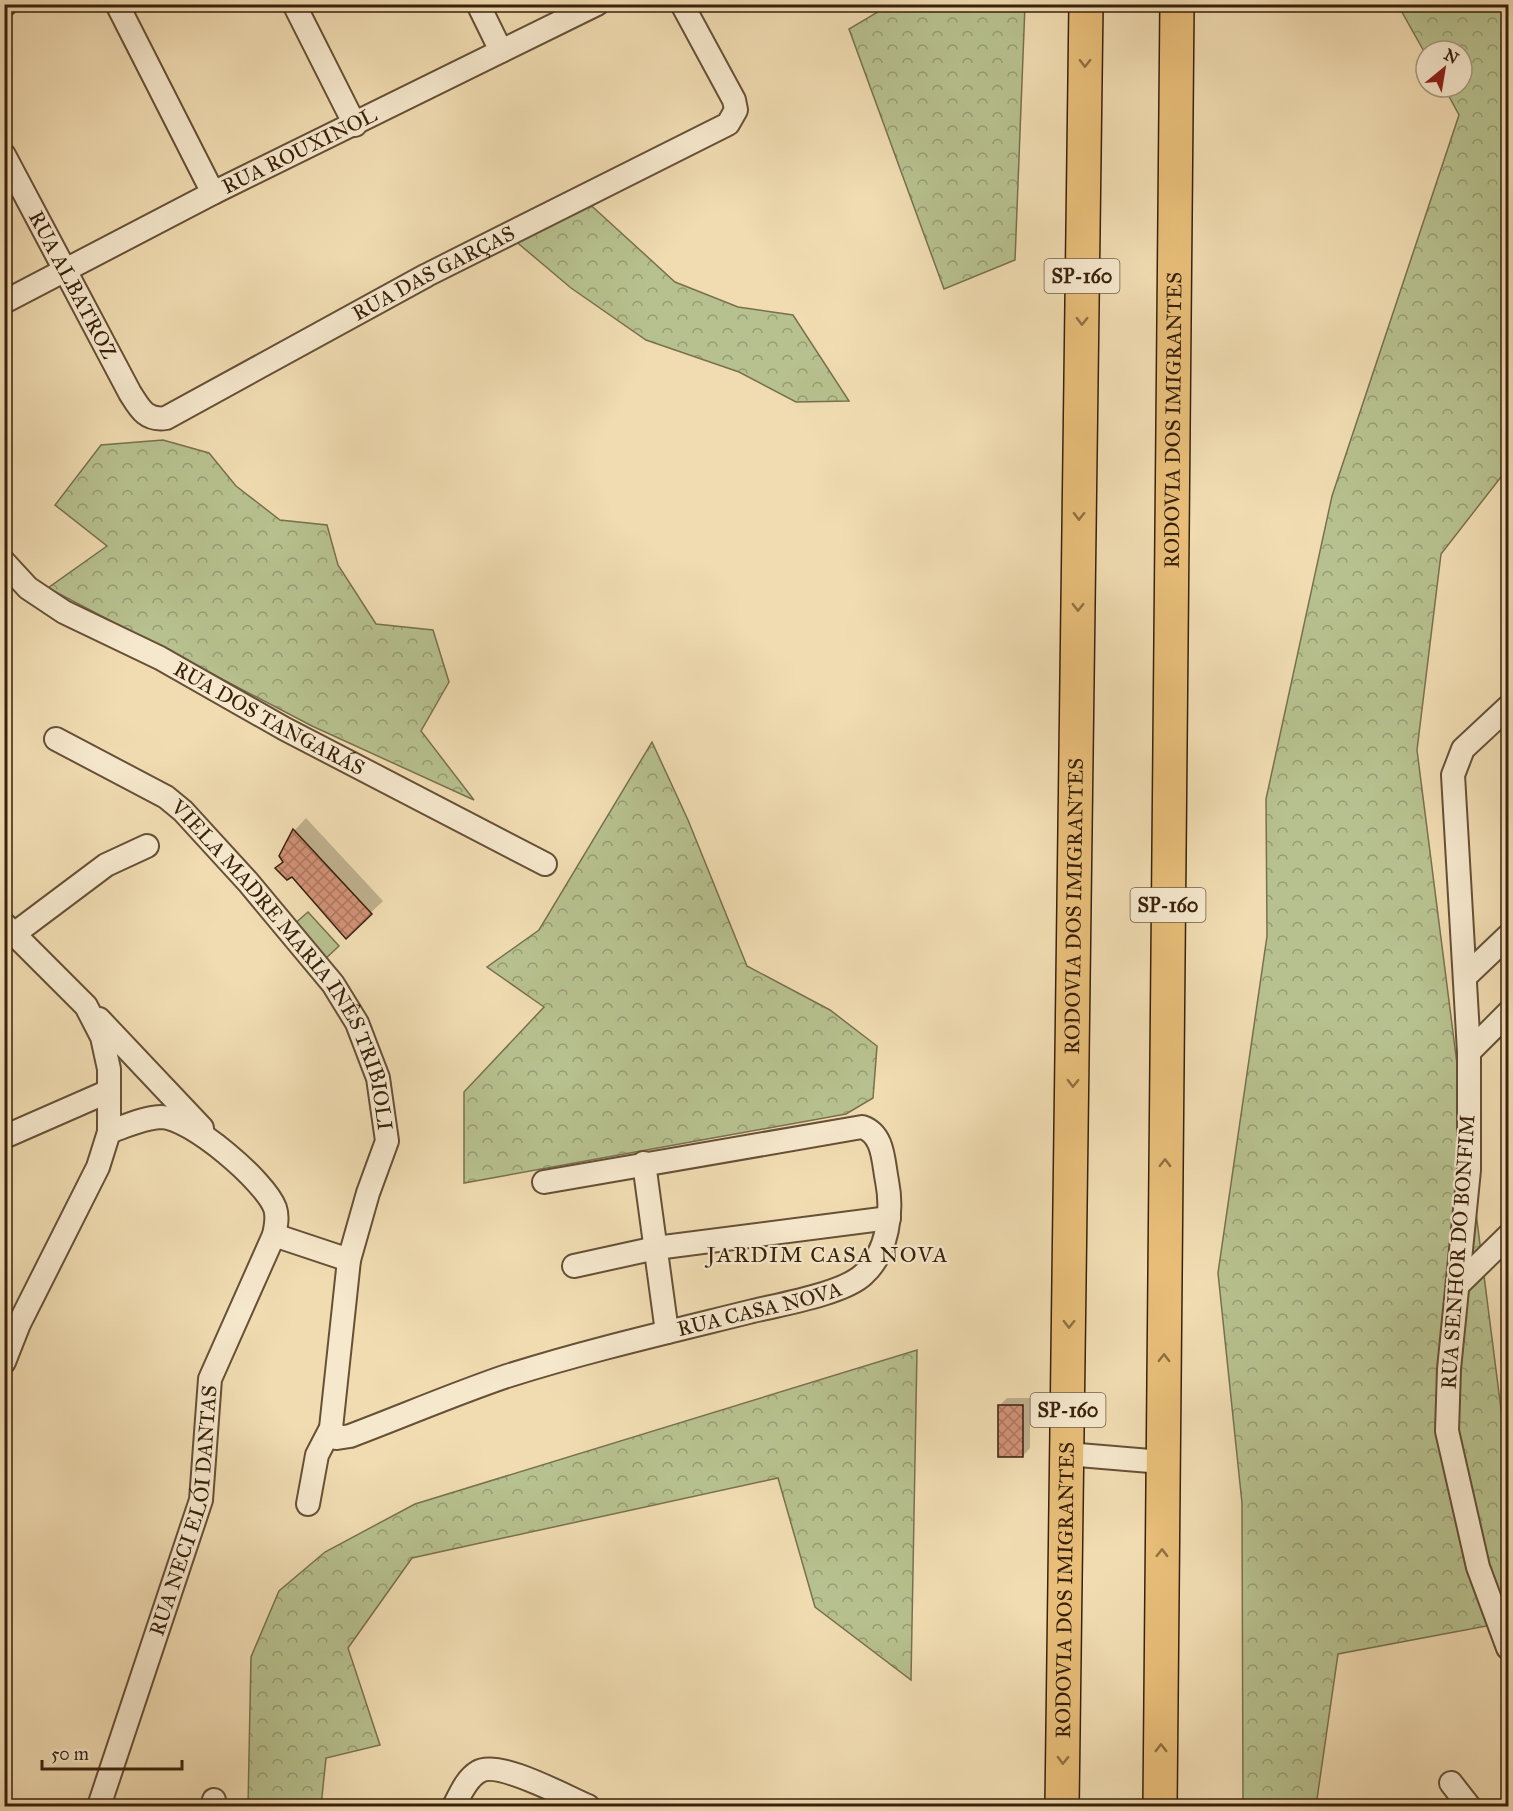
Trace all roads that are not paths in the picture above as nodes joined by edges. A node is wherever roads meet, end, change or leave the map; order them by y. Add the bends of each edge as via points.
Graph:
1 (117, 4) edge
2 (294, 4) edge
3 (478, 4) edge
4 (597, 4) edge
5 (682, 4) edge
6 (1086, 4) edge
7 (1177, 4) edge
8 (501, 51) junction
9 (355, 125) junction
10 (4, 154) edge
11 (213, 193) junction
12 (65, 270) junction
13 (4, 302) edge
14 (142, 413) joint
15 (4, 562) edge
16 (1509, 706) edge
17 (56, 740) dead end
18 (147, 846) dead end
19 (545, 864) dead end
20 (1509, 936) edge
21 (11, 938) edge
22 (1466, 976) junction
23 (86, 1006) junction
24 (1509, 1013) edge
25 (1470, 1052) junction
26 (110, 1091) junction
27 (109, 1132) junction
28 (4, 1137) edge
29 (219, 1147) junction
30 (644, 1163) junction
31 (544, 1182) dead end
32 (889, 1218) junction
33 (276, 1227) junction
34 (1509, 1236) edge
35 (656, 1248) junction
36 (349, 1260) junction
37 (574, 1266) dead end
38 (1459, 1284) junction
39 (12, 1328) edge
40 (667, 1332) junction
41 (4, 1362) edge
42 (331, 1428) junction
43 (1067, 1454) junction
44 (1162, 1462) junction
45 (308, 1504) dead end
46 (1509, 1648) edge
47 (1450, 1783) dead end
48 (99, 1806) edge
49 (454, 1806) edge
50 (588, 1806) edge
51 (1062, 1806) edge
52 (1160, 1806) edge
53 (1469, 1806) edge

1 - 11 street
2 - 9 street
3 - 8 street
4 - 8 street, RUA ROUXINOL
5 - 14 street, RUA DAS GARÇAS via 734,100 736,110 728,124 427,275 166,418
6 -> 43 highway, RODOVIA DOS IMIGRANTES / SP-160
44 -> 7 highway, RODOVIA DOS IMIGRANTES / SP-160
8 - 9 street, RUA ROUXINOL
9 - 11 street, RUA ROUXINOL
10 - 12 street, RUA ALBATROZ
11 - 12 street, RUA ROUXINOL
12 - 13 street, RUA ROUXINOL
12 - 14 street, RUA ALBATROZ
15 - 19 street, RUA DOS TANGARÁS via 28,588 64,612 160,658 276,724
16 - 22 street, RUA SENHOR DO BONFIM via 1463,749 1453,776
17 - 36 street, VIELA MADRE MARIA INÊS TRIBIOLI via 165,797 183,811 333,984 357,1023 378,1078 387,1142
18 - 21 street via 106,865
20 - 22 street
21 - 23 street
22 - 25 street, RUA SENHOR DO BONFIM
23 - 26 street via 102,1037
23 - 29 street
24 - 25 street
25 - 38 street, RUA SENHOR DO BONFIM via 1469,1170
26 - 27 street
26 - 28 street
27 - 29 street via 163,1117 176,1120
27 - 39 street via 80,1206
29 - 33 street via 275,1207
30 - 31 street, RUA CASA NOVA
30 - 32 street, RUA CASA NOVA via 862,1127 870,1129 878,1139 890,1197
30 - 35 street
32 - 35 street
32 - 40 street, RUA CASA NOVA via 874,1261 854,1282
33 - 36 street
33 - 48 street, RUA NECI ELÓI DANTAS via 210,1379 201,1500
34 - 38 street
35 - 37 street
35 - 40 street
36 - 42 street, VIELA MADRE MARIA INÊS TRIBIOLI
38 - 46 street, RUA SENHOR DO BONFIM via 1449,1369 1447,1431 1478,1566
39 - 41 street
40 - 42 street, RUA CASA NOVA via 506,1377 351,1436 337,1438
42 - 45 street via 317,1455
43 - 44 street
43 -> 51 highway, RODOVIA DOS IMIGRANTES / SP-160
52 -> 44 highway, RODOVIA DOS IMIGRANTES / SP-160
47 - 53 street
49 - 50 street via 466,1784 479,1771 494,1768

